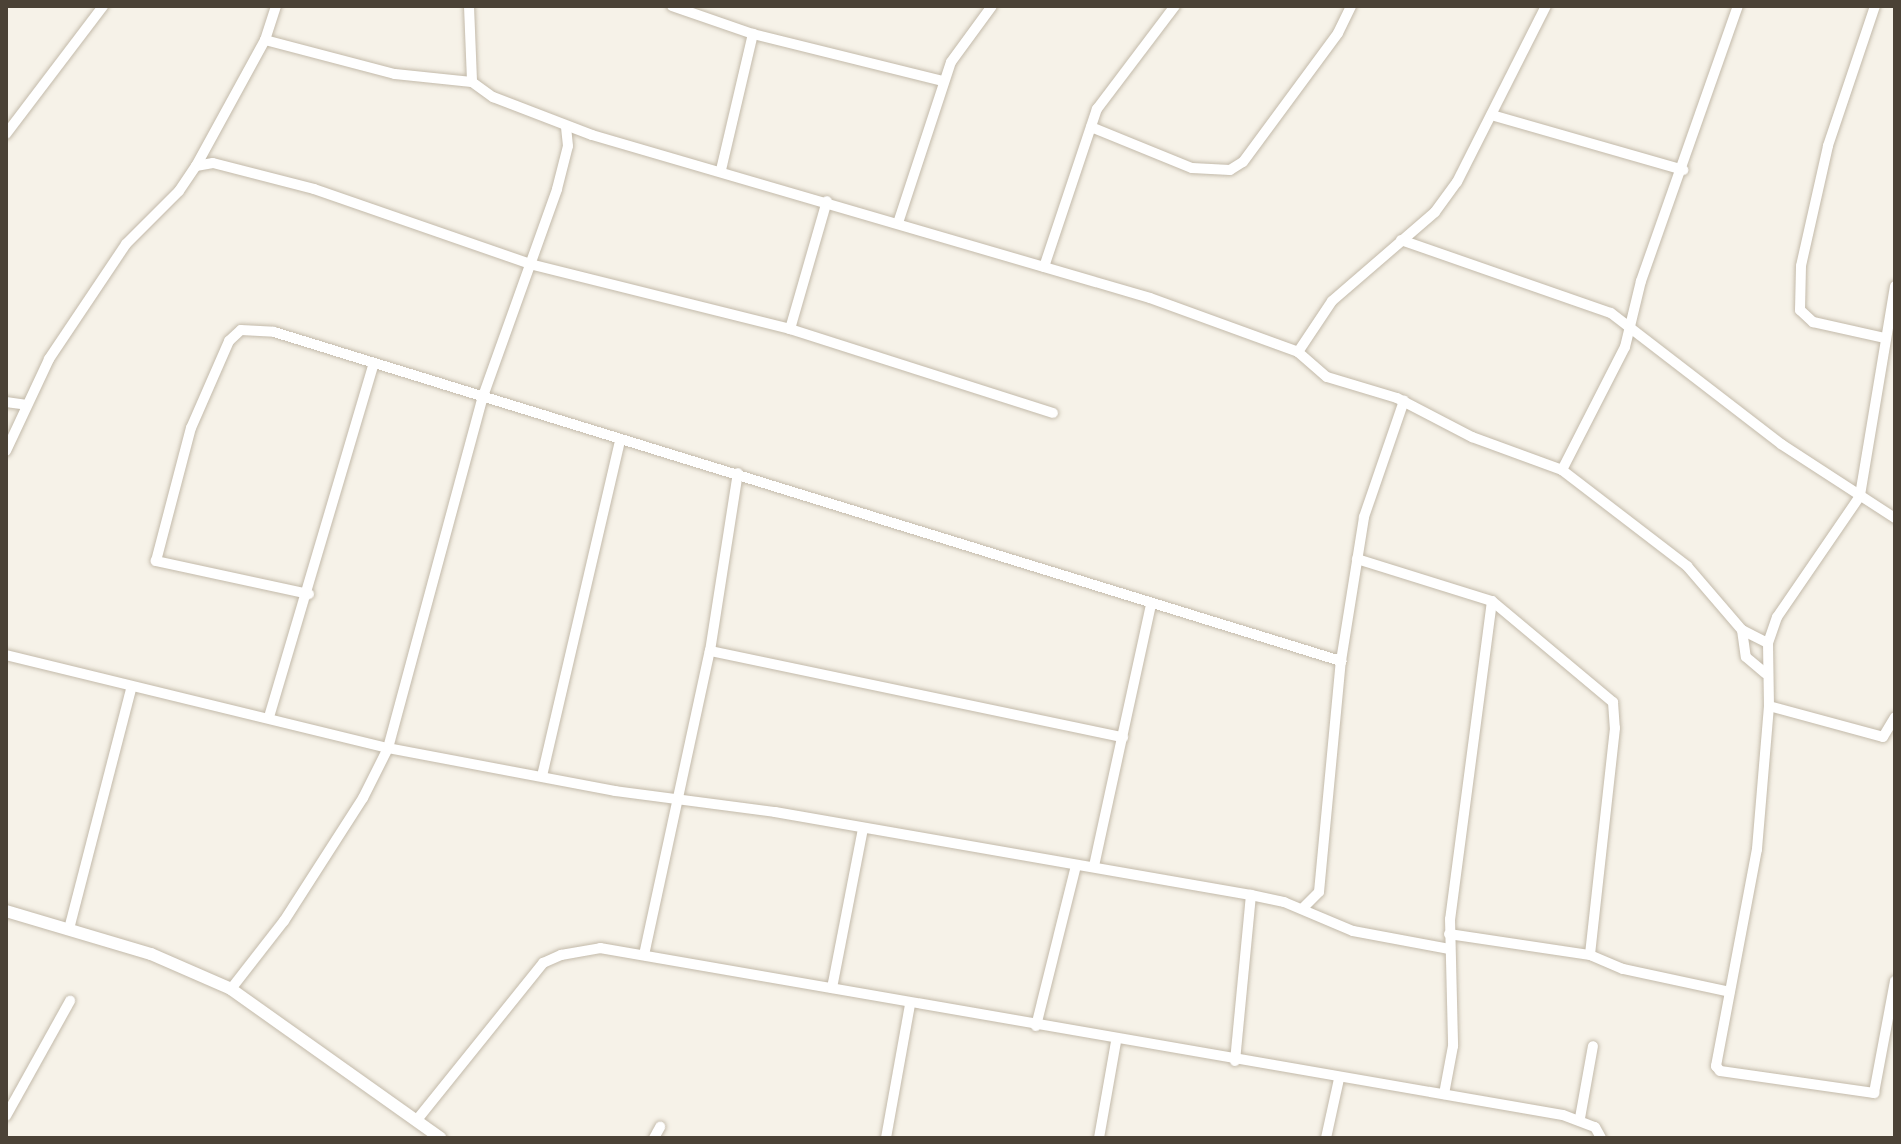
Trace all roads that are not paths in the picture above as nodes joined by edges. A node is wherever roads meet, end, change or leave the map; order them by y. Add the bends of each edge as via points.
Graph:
1 (103, 6) edge
2 (276, 6) edge
3 (469, 6) edge
4 (672, 6) edge
5 (992, 6) edge
6 (1175, 6) edge
7 (1351, 6) edge
8 (1546, 6) edge
9 (1738, 6) edge
10 (1875, 6) edge
11 (753, 34) junction
12 (265, 40) junction
13 (943, 81) junction
14 (472, 82) junction
15 (1495, 116) junction
16 (566, 127) junction
17 (1091, 127) junction
18 (6, 134) edge
19 (196, 166) junction
20 (721, 170) junction
21 (1683, 170) junction
22 (827, 201) junction
23 (898, 223) junction
24 (1401, 240) junction
25 (530, 264) junction
26 (1044, 267) junction
27 (1895, 286) edge
28 (790, 329) junction
29 (1630, 329) junction
30 (1885, 338) junction
31 (1298, 352) junction
32 (373, 367) junction
33 (482, 399) junction
34 (1404, 401) junction
35 (6, 402) edge
36 (27, 405) junction
37 (1053, 413) dead end
38 (620, 440) junction
39 (6, 451) edge
40 (1562, 470) junction
41 (738, 473) junction
42 (1860, 496) junction
43 (1895, 518) edge
44 (1357, 559) junction
45 (309, 594) junction
46 (1492, 601) junction
47 (1151, 604) junction
48 (1742, 630) junction
49 (1768, 643) junction
50 (710, 651) junction
51 (6, 655) edge
52 (1341, 661) junction
53 (1765, 673) junction
54 (131, 689) junction
55 (1769, 706) junction
56 (269, 717) junction
57 (1895, 717) edge
58 (1123, 737) junction
59 (388, 748) junction
60 (542, 776) junction
61 (678, 801) junction
62 (863, 828) junction
63 (1076, 866) junction
64 (1094, 866) junction
65 (1251, 895) junction
66 (1302, 909) junction
67 (6, 911) edge
68 (69, 929) junction
69 (1449, 934) junction
70 (1449, 949) junction
71 (644, 955) junction
72 (1590, 955) junction
73 (1895, 981) edge
74 (832, 988) junction
75 (231, 989) junction
76 (1730, 992) junction
77 (70, 1001) dead end
78 (910, 1004) junction
79 (1036, 1026) junction
80 (1116, 1042) junction
81 (1593, 1046) dead end
82 (1235, 1061) junction
83 (1339, 1079) junction
84 (1444, 1094) junction
85 (6, 1116) edge
86 (1580, 1118) junction
87 (416, 1121) junction
88 (441, 1138) edge
89 (886, 1138) edge
90 (1099, 1138) edge
91 (1326, 1138) edge
92 (1601, 1138) edge

1 - 18 street
2 - 12 street
3 - 14 street
4 - 11 street
5 - 13 street
6 - 17 street via 1107,92
7 - 17 street via 1338,33 1243,162 1230,170 1192,168
8 - 15 street
9 - 21 street
10 - 30 street via 1828,146 1801,266 1800,310 1813,322
11 - 13 street
11 - 20 street
12 - 14 street via 395,74
12 - 19 street
13 - 23 street
14 - 16 street via 493,97
15 - 21 street
15 - 24 street via 1435,212
16 - 20 street
16 - 25 street via 568,146 557,189
17 - 26 street
19 - 25 street via 241,169 314,189
19 - 36 street via 179,191 126,244 49,359
20 - 22 street
21 - 29 street via 1641,281
22 - 23 street
22 - 28 street
23 - 26 street
24 - 29 street via 1560,293 1611,313
24 - 31 street via 1332,301
25 - 28 street
25 - 33 street
26 - 31 street via 1150,298
27 - 30 street
28 - 37 street
29 - 40 street
29 - 42 street via 1781,444
30 - 42 street
31 - 34 street via 1327,377
32 - 33 street
32 - 45 street
32 - 45 street via 274,332 241,330 229,341 191,428 157,544 156,561
33 - 38 street
33 - 59 street
34 - 40 street via 1472,437
34 - 44 street via 1372,482
35 - 36 street
36 - 39 street
38 - 41 street
38 - 60 street
40 - 48 street via 1687,566
41 - 47 street
41 - 50 street
42 - 43 street
42 - 49 street via 1777,617
44 - 46 street
44 - 52 street
45 - 56 street
46 - 69 street
46 - 72 street via 1613,702 1615,728
47 - 52 street
47 - 58 street
48 - 49 street
48 - 53 street via 1746,657
49 - 53 street
50 - 58 street
50 - 61 street
51 - 54 street
52 - 66 street via 1321,881 1314,902
53 - 55 street
54 - 56 street
54 - 68 street
55 - 57 street via 1883,737
55 - 76 street via 1757,849
56 - 59 street
58 - 64 street
59 - 60 street
59 - 75 street via 284,921
60 - 61 street
61 - 62 street
61 - 71 street
62 - 63 street
62 - 74 street
63 - 64 street
63 - 79 street
64 - 65 street
65 - 66 street
65 - 82 street
66 - 70 street via 1353,931
67 - 68 street
68 - 75 street via 151,954
69 - 70 street
69 - 72 street
70 - 84 street via 1453,1046
71 - 74 street
71 - 87 street via 600,948 543,963
72 - 76 street via 1623,969
73 - 76 street via 1874,1093 1867,1094 1720,1071 1716,1066
74 - 78 street
75 - 87 street
77 - 85 street
78 - 79 street
78 - 89 street
79 - 80 street
80 - 82 street
80 - 90 street
81 - 86 street
82 - 83 street
83 - 84 street
83 - 91 street
84 - 86 street
86 - 92 street
87 - 88 street

